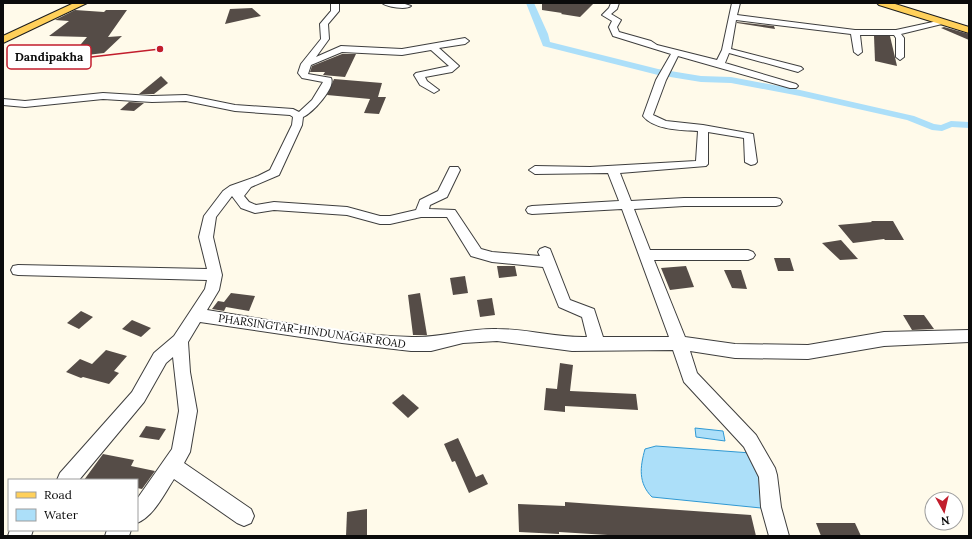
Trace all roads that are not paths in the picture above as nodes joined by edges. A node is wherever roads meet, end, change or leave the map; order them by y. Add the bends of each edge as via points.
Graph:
1 (82, 3) edge
2 (335, 3) edge
3 (386, 3) edge
4 (615, 3) edge
5 (736, 3) edge
6 (882, 3) edge
7 (407, 6) dead end
8 (732, 17) junction
9 (939, 22) junction
10 (969, 30) edge
11 (855, 32) junction
12 (896, 33) junction
13 (3, 40) edge
14 (465, 41) dead end
15 (433, 47) junction
16 (726, 50) junction
17 (676, 52) junction
18 (858, 52) dead end
19 (900, 57) dead end
20 (306, 64) junction
21 (720, 64) junction
22 (798, 69) dead end
23 (792, 86) dead end
24 (434, 90) dead end
25 (3, 102) edge
26 (298, 116) junction
27 (703, 128) junction
28 (751, 162) dead end
29 (454, 170) dead end
30 (535, 170) dead end
31 (613, 170) junction
32 (247, 184) junction
33 (776, 202) dead end
34 (628, 206) junction
35 (532, 210) dead end
36 (421, 213) junction
37 (645, 255) junction
38 (748, 255) dead end
39 (18, 270) dead end
40 (215, 275) junction
41 (197, 315) junction
42 (969, 336) edge
43 (180, 341) junction
44 (679, 343) junction
45 (597, 344) junction
46 (172, 466) junction
47 (68, 479) edge
48 (138, 512) edge
49 (244, 516) dead end
50 (779, 536) edge

1 - 13 main road
2 - 20 street via 335,11 324,24 325,39
3 - 7 street
4 - 17 street via 606,15 617,20 613,27 616,34
5 - 8 street
6 - 9 main road
8 - 11 street
8 - 16 street
9 - 10 main road
9 - 12 street
11 - 12 street
11 - 18 street
12 - 19 street via 900,38
14 - 15 street
15 - 20 street via 402,52 341,49
15 - 24 street via 454,66 449,70 419,76 423,83
16 - 21 street
16 - 22 street
17 - 21 street
17 - 27 street via 661,80 648,116 662,123
20 - 26 street via 303,72 305,76 328,80 317,100 306,112
21 - 23 street
25 - 26 street via 25,104 103,96 186,98 235,108 293,112
26 - 32 street via 297,125 275,172
27 - 28 street via 749,136
27 - 31 street via 702,164
29 - 36 street via 443,194 424,203
30 - 31 street
31 - 34 street
32 - 36 street via 238,196 245,205 255,209 274,206 347,211 380,220
32 - 40 street via 227,194 210,216 207,243
33 - 34 street via 684,202
34 - 35 street
34 - 37 street
36 - 45 street via 451,213 476,253 547,257 564,303 589,313
37 - 38 street
37 - 44 street
39 - 40 street
40 - 41 street via 212,290
41 - 43 street
41 - 45 street, PHARSINGTAR-HINDUNAGAR ROAD via 342,337 411,344 431,344 463,337 497,335 572,344
42 - 44 street, PHARSINGTAR-HINDUNAGAR ROAD via 884,339 808,352 735,351
43 - 46 street via 188,411 181,452
43 - 47 street via 160,358 138,397
44 - 45 street, PHARSINGTAR-HINDUNAGAR ROAD
44 - 50 street via 690,377 750,441 760,457 768,475 771,507
46 - 48 street
46 - 49 street

